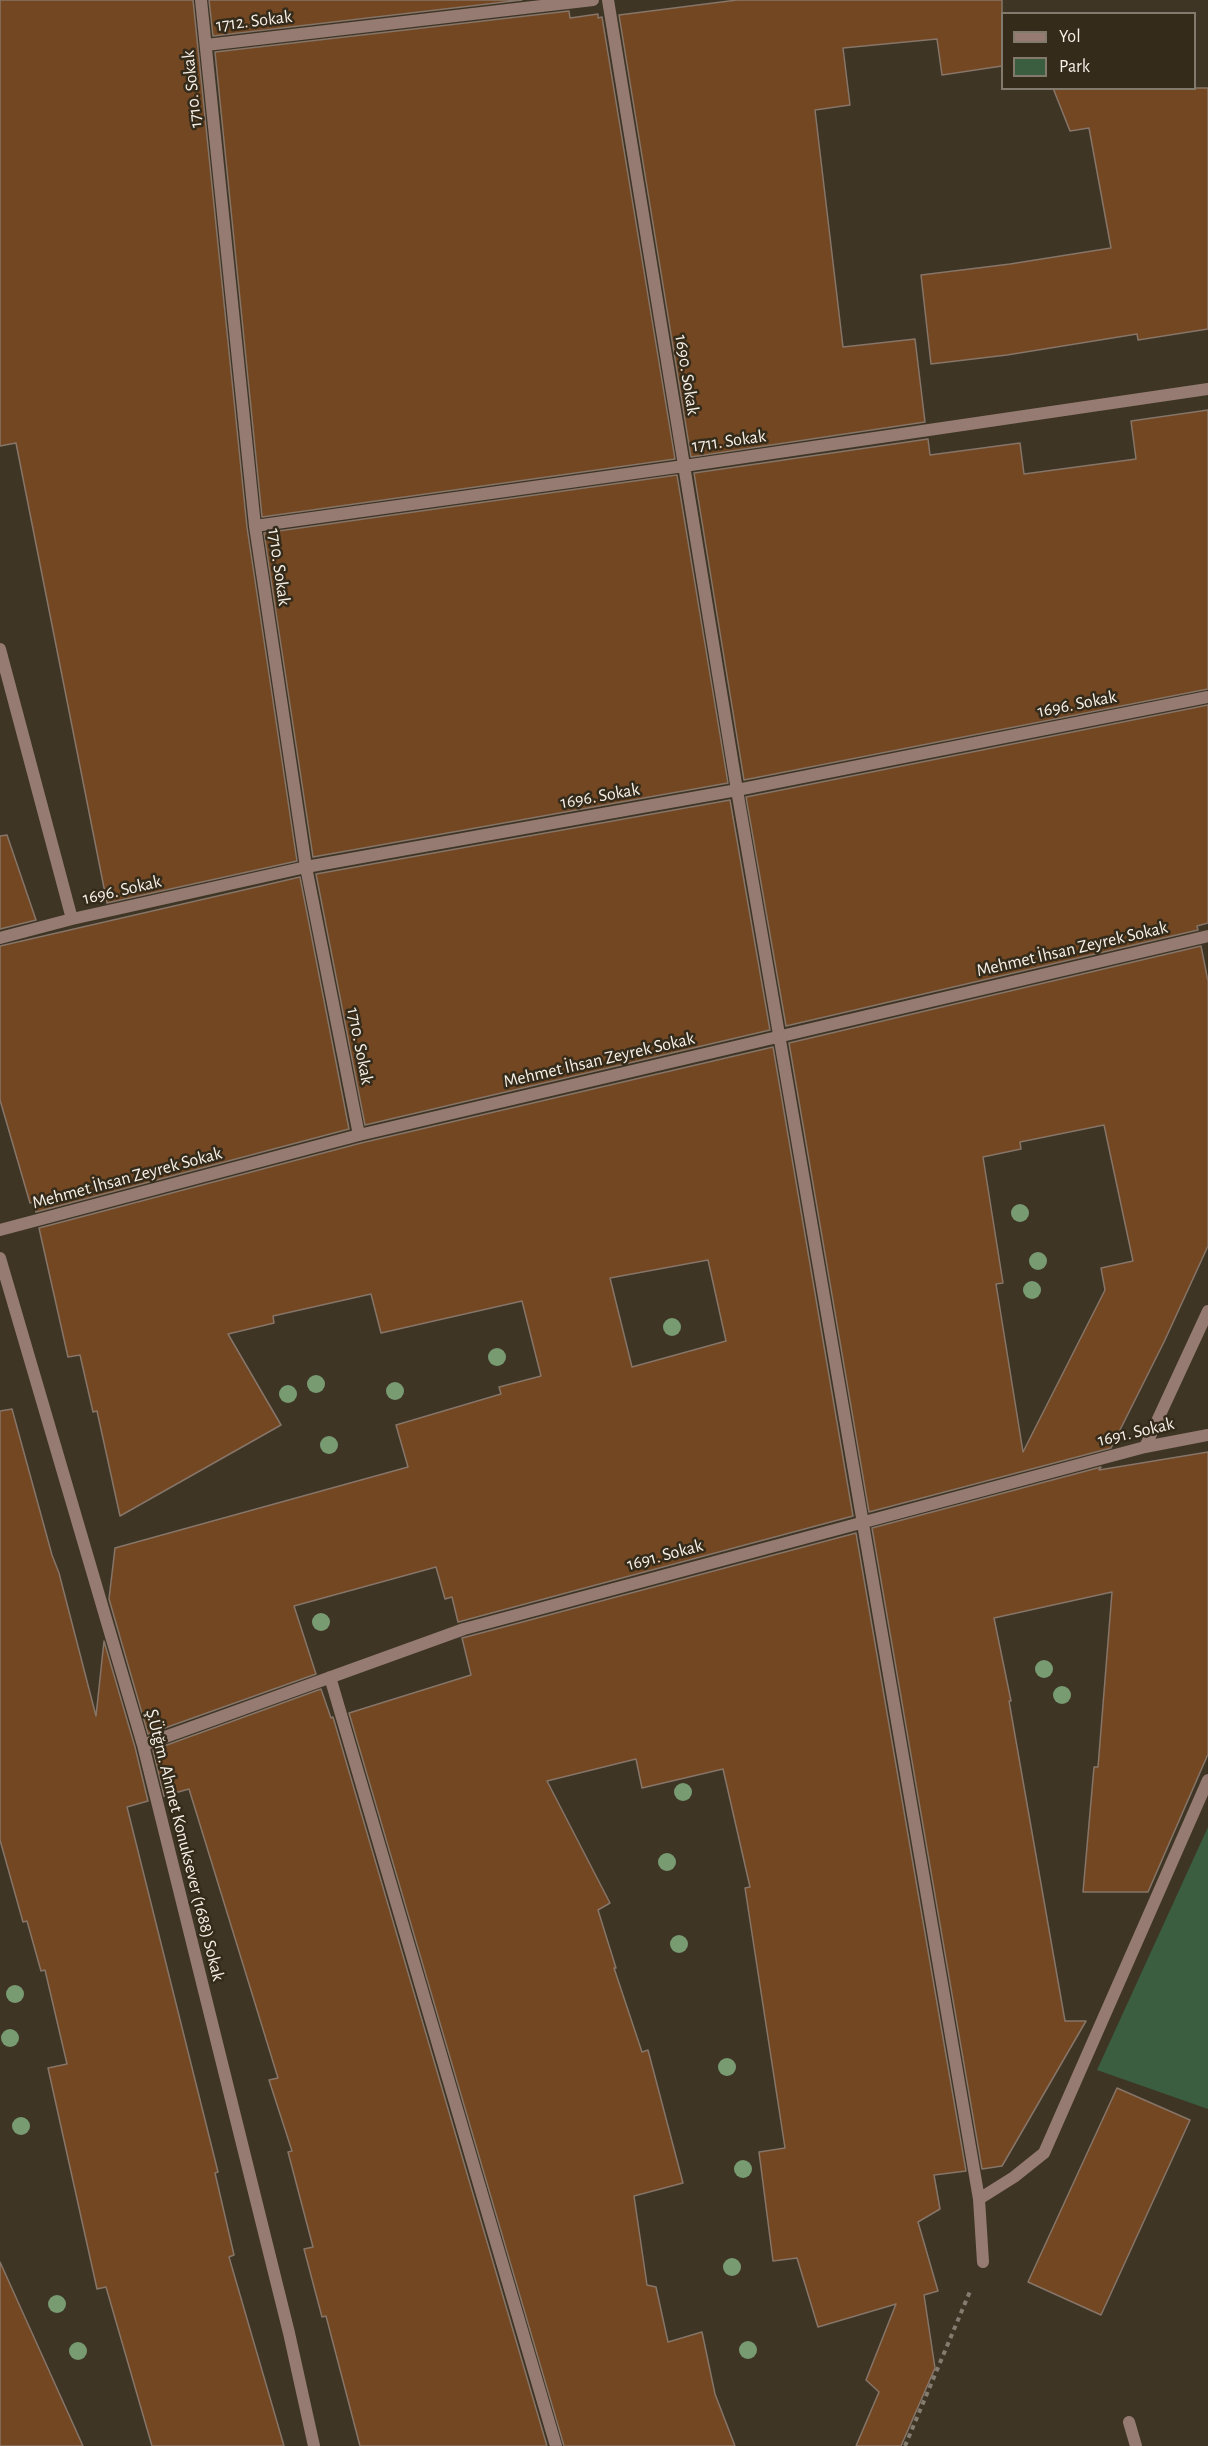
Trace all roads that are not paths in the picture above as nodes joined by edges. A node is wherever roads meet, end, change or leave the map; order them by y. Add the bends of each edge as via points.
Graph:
1 (201, 0) edge
2 (593, 0) edge
3 (608, 0) edge
4 (206, 45) junction
5 (1208, 389) edge
6 (684, 466) junction
7 (255, 526) junction
8 (0, 649) edge
9 (1208, 697) edge
10 (737, 790) junction
11 (306, 867) junction
12 (72, 919) junction
13 (1208, 936) edge
14 (0, 938) edge
15 (780, 1036) junction
16 (359, 1135) junction
17 (0, 1230) edge
18 (0, 1258) edge
19 (1208, 1311) edge
20 (1208, 1435) edge
21 (1145, 1447) junction
22 (863, 1520) junction
23 (330, 1677) junction
24 (143, 1745) junction
25 (1208, 1780) edge
26 (979, 2199) junction
27 (983, 2262) road end
28 (1129, 2422) dead end
29 (314, 2446) edge
30 (556, 2446) edge
31 (1136, 2446) edge

1 - 4 street, 1710. Sokak
2 - 4 street, 1712. Sokak
3 - 6 street, 1690. Sokak
4 - 7 street, 1710. Sokak
5 - 6 street, 1711. Sokak
6 - 7 street, 1711. Sokak
6 - 10 street, 1690. Sokak
7 - 11 street, 1710. Sokak
8 - 12 street
9 - 10 street, 1696. Sokak
10 - 11 street, 1696. Sokak
10 - 15 street, 1690. Sokak
11 - 12 street, 1696. Sokak
11 - 16 street, 1710. Sokak
12 - 14 street, 1696. Sokak
13 - 15 street, Mehmet İhsan Zeyrek Sokak
15 - 16 street, Mehmet İhsan Zeyrek Sokak
15 - 22 street, 1690. Sokak
16 - 17 street, Mehmet İhsan Zeyrek Sokak
18 - 24 street, Ş.Ütğm. Ahmet Konuksever (1688) Sokak
19 - 21 street
20 - 21 street, 1691. Sokak
21 - 22 street, 1691. Sokak
22 - 23 street, 1691. Sokak via 464,1629
22 - 26 street, 1690. Sokak
23 - 24 street, 1691. Sokak
23 - 30 street
24 - 29 street, Ş.Ütğm. Ahmet Konuksever (1688) Sokak
25 - 26 street via 1044,2153
26 - 27 street, 1690. Sokak
28 - 31 street

